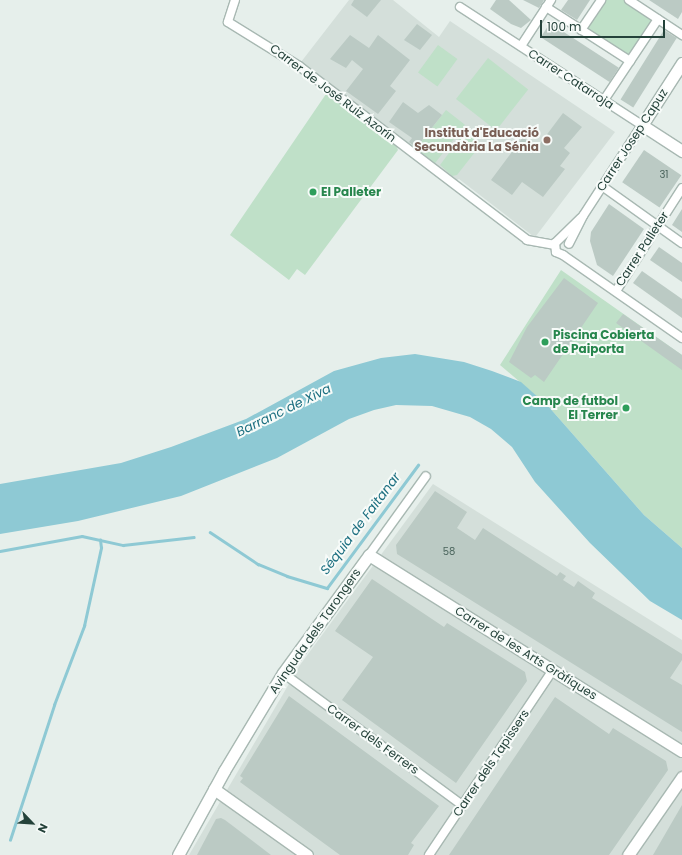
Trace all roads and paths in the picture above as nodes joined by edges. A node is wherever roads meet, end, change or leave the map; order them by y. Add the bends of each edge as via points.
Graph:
1 (235, 0) edge
2 (551, 0) edge
3 (601, 0) edge
4 (629, 0) edge
5 (460, 7) dead end
6 (546, 7) junction
7 (658, 18) junction
8 (581, 30) junction
9 (682, 35) edge
10 (521, 46) junction
11 (630, 62) junction
12 (682, 63) edge
13 (604, 100) junction
14 (642, 125) junction
15 (682, 151) edge
16 (602, 186) junction
17 (682, 188) edge
18 (583, 216) junction
19 (658, 226) junction
20 (556, 243) junction
21 (682, 243) edge
22 (569, 244) junction
23 (563, 255) junction
24 (616, 291) junction
25 (682, 338) edge
26 (426, 476) dead end
27 (369, 555) junction
28 (553, 670) junction
29 (283, 673) junction
30 (682, 751) edge
31 (682, 777) edge
32 (214, 789) junction
33 (462, 805) junction
34 (178, 855) edge
35 (307, 855) edge
36 (429, 855) edge
37 (628, 855) edge

1 - 20 street, Carrer de José Ruiz Azorín via 228,22 299,66 527,240
2 - 6 street
3 - 8 street
4 - 7 street
5 - 10 street, Carrer Catarroja
6 - 8 street
6 - 10 street
7 - 9 street
7 - 11 street
8 - 11 street
10 - 13 street, Carrer Catarroja
11 - 13 street
12 - 14 street, Carrer Josep Capuz
13 - 14 street, Carrer Catarroja
14 - 15 street, Carrer Catarroja
14 - 16 street, Carrer Josep Capuz
16 - 18 street, Carrer Josep Capuz
16 - 19 street
17 - 19 street, Carrer Palleter
18 - 20 street, Carrer Josep Capuz
18 - 22 street, Carrer Josep Capuz
19 - 21 street
19 - 24 street, Carrer Palleter
20 - 22 street via 564,240
20 - 23 street via 556,252
22 - 23 street via 569,250
23 - 24 street
24 - 25 street
26 - 27 street, Avinguda dels Tarongers
27 - 28 street, Carrer de les Arts Gràfiques
27 - 29 street, Avinguda dels Tarongers
28 - 30 street, Carrer de les Arts Gràfiques
28 - 33 street, Carrer dels Tapissers
29 - 32 street, Avinguda dels Tarongers
29 - 33 street, Carrer dels Ferrers
31 - 37 street
32 - 34 street, Avinguda dels Tarongers
32 - 35 street
33 - 36 street, Carrer dels Tapissers

